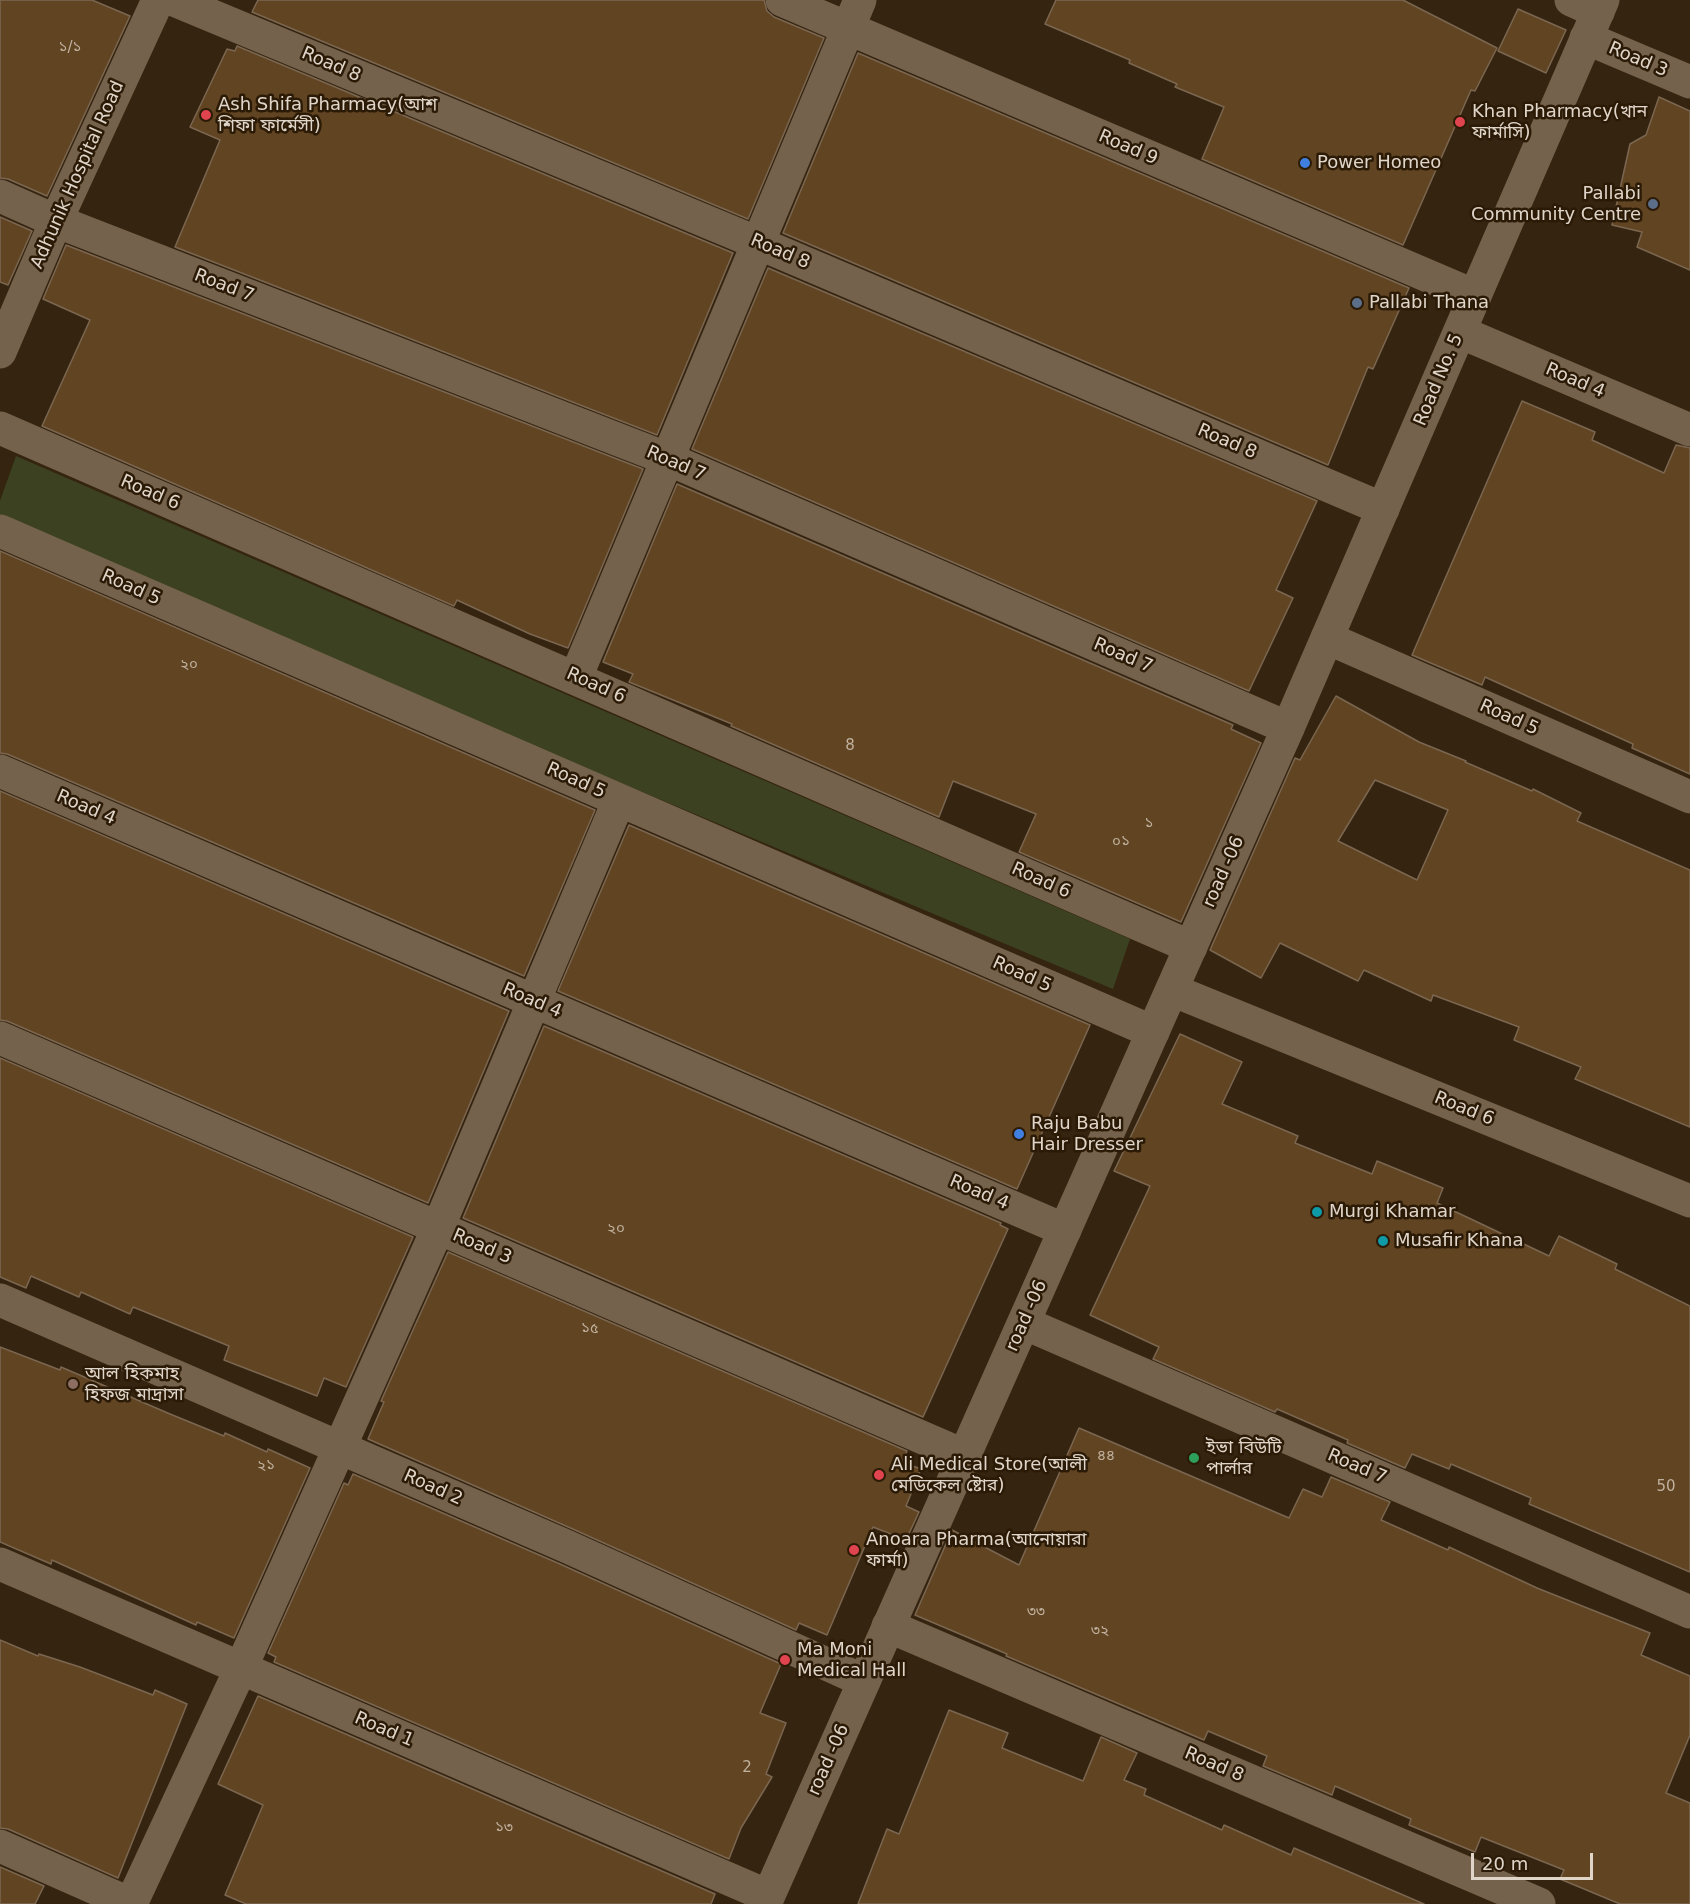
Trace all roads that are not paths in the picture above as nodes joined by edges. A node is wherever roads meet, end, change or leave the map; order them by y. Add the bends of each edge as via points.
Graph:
1 (158, 0) edge
2 (174, 0) edge
3 (782, 0) edge
4 (1589, 12) edge
5 (854, 14) edge
6 (1690, 82) edge
7 (0, 196) edge
8 (56, 220) junction
9 (758, 243) junction
10 (1475, 296) junction
11 (1460, 332) junction
12 (0, 352) edge
13 (0, 428) edge
14 (1690, 430) edge
15 (668, 459) junction
16 (1383, 509) junction
17 (0, 531) edge
18 (1327, 639) junction
19 (576, 677) junction
20 (1288, 728) junction
21 (0, 771) edge
22 (1690, 797) edge
23 (619, 800) junction
24 (1191, 947) junction
25 (1172, 990) junction
26 (535, 1002) junction
27 (1153, 1032) junction
28 (0, 1038) edge
29 (1690, 1201) edge
30 (438, 1228) junction
31 (1065, 1230) junction
32 (0, 1300) edge
33 (1024, 1323) junction
34 (340, 1447) junction
35 (965, 1456) junction
36 (0, 1564) edge
37 (1690, 1612) edge
38 (888, 1626) junction
39 (241, 1668) junction
40 (864, 1681) junction
41 (0, 1846) edge
42 (767, 1900) edge
43 (131, 1904) edge
44 (1539, 1904) edge

1 - 8 street, Adhunik Hospital Road
2 - 9 street, Road 8
3 - 5 street, Road 9
4 - 6 street, Road 3
4 - 10 street, Road No. 5
5 - 9 street
5 - 10 street, Road 9
7 - 8 street, Road 7
8 - 12 street, Adhunik Hospital Road
8 - 15 street, Road 7
9 - 15 street
9 - 16 street, Road 8
10 - 11 street, Road No. 5
11 - 14 street, Road 4
11 - 16 street, Road No. 5
13 - 19 street, Road 6
15 - 19 street
15 - 20 street, Road 7
16 - 18 street, Road No. 5
17 - 23 street, Road 5
18 - 20 street, Road No. 5
18 - 22 street, Road 5
19 - 24 street, Road 6
20 - 24 street, road -06
21 - 26 street, Road 4
23 - 26 street
23 - 27 street, Road 5
24 - 25 street, road -06
25 - 27 street, road -06
25 - 29 street, Road 6
26 - 30 street
26 - 31 street, Road 4
27 - 31 street, road -06
28 - 30 street, Road 3
30 - 34 street
30 - 35 street, Road 3
31 - 33 street, road -06
32 - 34 street, Road 2
33 - 35 street, road -06
33 - 37 street, Road 7
34 - 39 street
34 - 40 street, Road 2
35 - 38 street, road -06
36 - 39 street, Road 1
38 - 40 street, road -06
38 - 44 street, Road 8
39 - 42 street, Road 1
39 - 43 street
40 - 42 street, road -06
41 - 43 street

